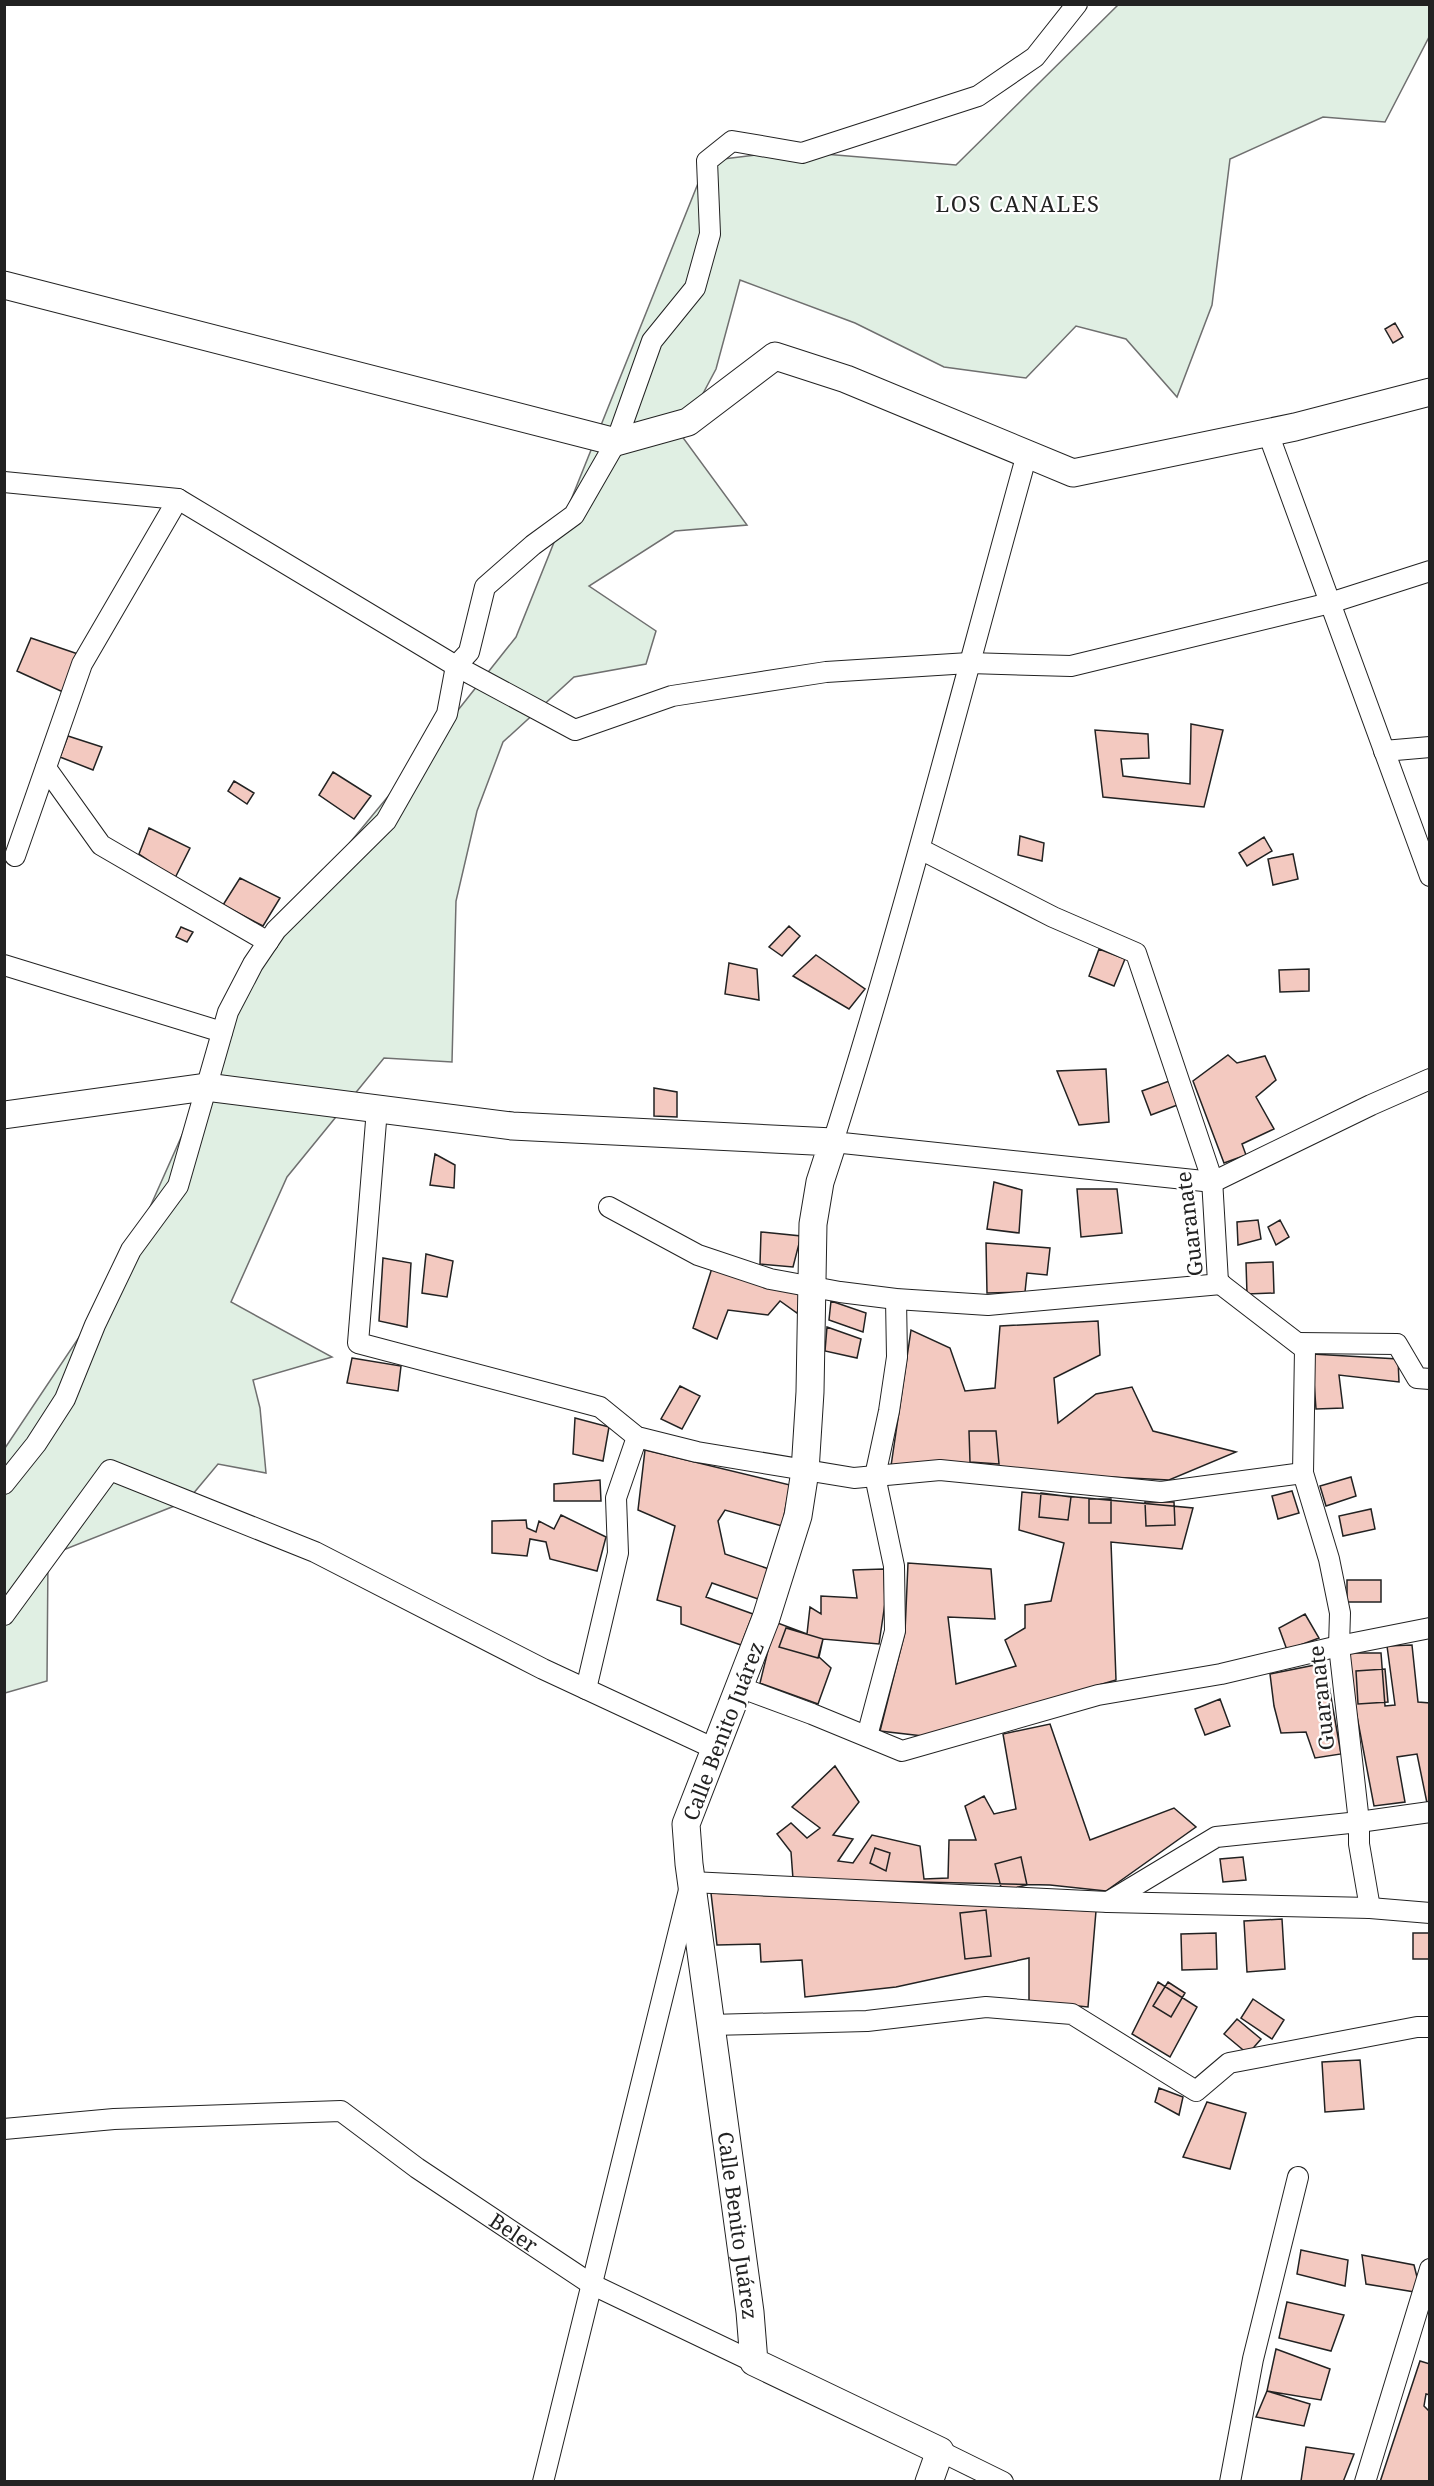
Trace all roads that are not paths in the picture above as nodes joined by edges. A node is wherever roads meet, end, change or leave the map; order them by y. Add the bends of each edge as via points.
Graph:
1 (1077, 4) edge
2 (4, 285) edge
3 (1430, 392) edge
4 (1268, 433) junction
5 (616, 441) junction
6 (1027, 454) junction
7 (4, 482) edge
8 (178, 500) junction
9 (1430, 571) edge
10 (1330, 603) junction
11 (969, 663) junction
12 (456, 666) junction
13 (1430, 747) edge
14 (1384, 751) junction
15 (46, 768) junction
16 (920, 849) junction
17 (15, 856) dead end
18 (1430, 876) edge
19 (268, 942) junction
20 (4, 965) edge
21 (222, 1032) junction
22 (1430, 1079) edge
23 (206, 1087) junction
24 (377, 1109) junction
25 (4, 1115) edge
26 (833, 1142) junction
27 (1213, 1182) junction
28 (609, 1207) dead end
29 (1221, 1284) junction
30 (812, 1286) junction
31 (896, 1299) junction
32 (1298, 1343) junction
33 (1430, 1379) edge
34 (637, 1437) junction
35 (806, 1471) junction
36 (1303, 1473) junction
37 (875, 1476) junction
38 (4, 1485) edge
39 (4, 1616) edge
40 (1430, 1628) edge
41 (1339, 1646) junction
42 (739, 1687) junction
43 (586, 1689) junction
44 (867, 1736) junction
45 (715, 1749) junction
46 (1430, 1812) edge
47 (1359, 1822) junction
48 (691, 1882) junction
49 (1107, 1902) junction
50 (1370, 1908) junction
51 (1430, 1913) edge
52 (711, 2025) junction
53 (1430, 2027) edge
54 (4, 2129) edge
55 (1298, 2177) dead end
56 (1430, 2269) edge
57 (591, 2284) junction
58 (754, 2362) junction
59 (940, 2451) junction
60 (543, 2481) edge
61 (929, 2481) edge
62 (1003, 2481) edge
63 (1230, 2481) edge
64 (1365, 2481) edge

1 - 5 street via 1035,57 978,96 802,153 732,141 707,161 710,234 695,288 652,341
2 - 5 main road
3 - 4 main road
4 - 6 main road via 1073,473
4 - 10 street
5 - 6 main road via 687,422 775,356 846,379
5 - 12 street via 574,515 485,587 469,652
6 - 11 street
7 - 8 street
8 - 12 street
8 - 15 street via 82,664
9 - 10 street
10 - 11 street via 1071,666
10 - 14 street
11 - 12 street via 826,672 672,696 575,730
11 - 16 street
12 - 19 street via 447,714 386,821
13 - 14 street
14 - 18 street
15 - 17 street
15 - 19 street via 101,845
16 - 26 street
16 - 27 street, Guaranate via 1053,917 1136,953
19 - 21 street via 228,1012
20 - 21 street
21 - 23 street
22 - 27 street
23 - 24 main road
23 - 25 main road
23 - 38 street via 178,1186 131,1250 65,1400
24 - 26 main road via 513,1126
24 - 34 street via 358,1343 600,1407
26 - 27 street
26 - 30 main road, Calle Benito Juárez via 820,1182 813,1224
27 - 29 street, Guaranate
28 - 30 street via 698,1255 770,1279
29 - 31 street via 988,1305
29 - 32 street, Guaranate
30 - 31 street
30 - 35 main road, Calle Benito Juárez
31 - 37 street via 897,1357
32 - 33 street via 1397,1344 1417,1378
32 - 36 street, Guaranate via 1305,1349
34 - 35 street
34 - 43 street via 616,1498 618,1553
35 - 37 street via 854,1478
35 - 42 main road, Calle Benito Juárez via 798,1516
36 - 37 street via 1161,1492 940,1470
36 - 41 street, Guaranate via 1329,1559 1340,1612
37 - 44 street via 894,1566 895,1632
39 - 43 street via 110,1470 315,1552
40 - 41 street
41 - 44 street via 1221,1674 1098,1695 902,1751
41 - 47 street, Guaranate
42 - 44 street
42 - 45 main road, Calle Benito Juárez
43 - 45 street
45 - 48 main road, Calle Benito Juárez via 686,1824
46 - 47 street
47 - 49 street via 1216,1837
47 - 50 street, Guaranate
48 - 49 street
48 - 52 main road, Calle Benito Juárez
48 - 57 street
49 - 50 street
50 - 51 street
52 - 53 street via 867,2021 986,2007 1072,2014 1196,2091 1229,2063
52 - 58 main road, Calle Benito Juárez
54 - 57 street, Beler via 114,2119 341,2111 417,2168
55 - 63 street via 1253,2359
56 - 64 street
57 - 58 street, Beler
57 - 60 street
58 - 59 main road, Beler
59 - 61 main road
59 - 62 street, Beler

